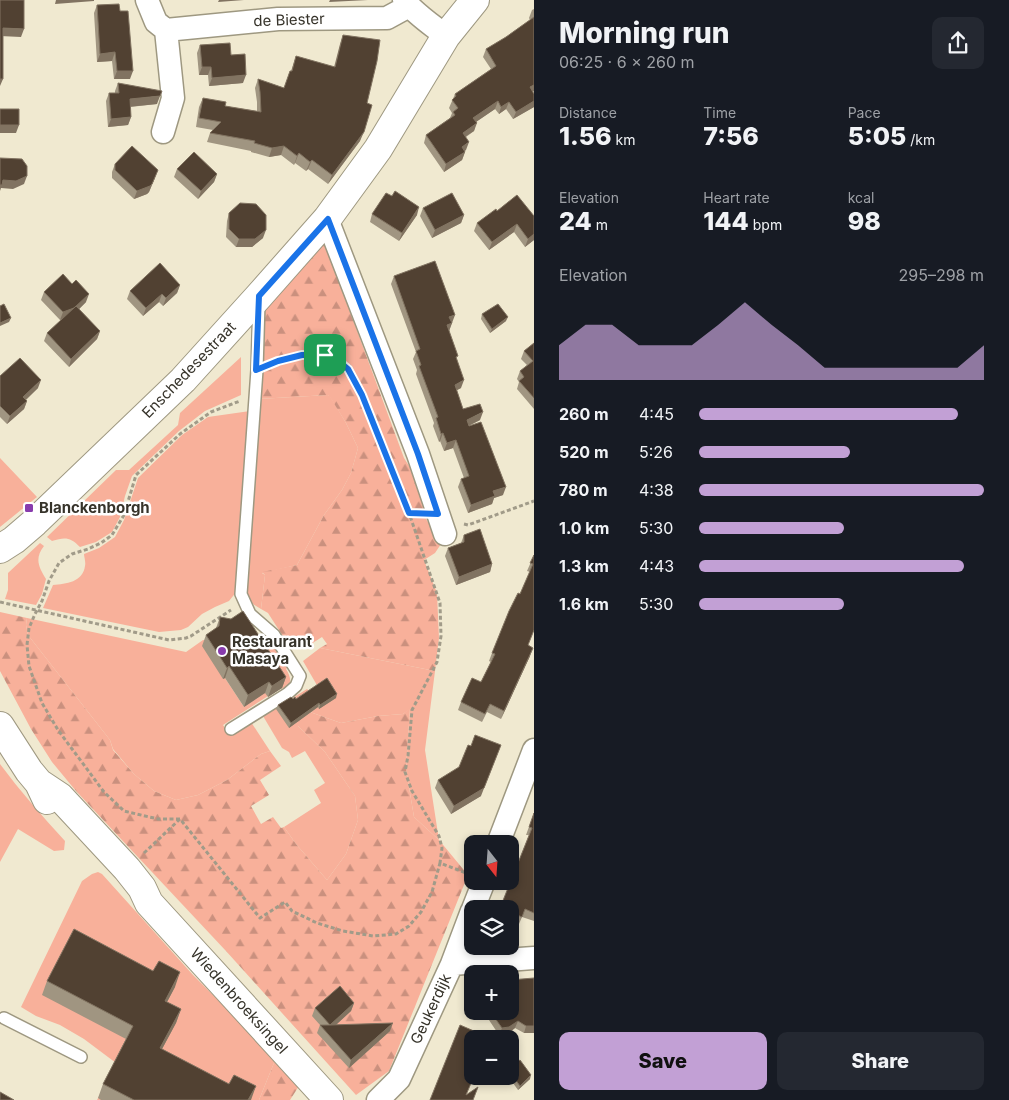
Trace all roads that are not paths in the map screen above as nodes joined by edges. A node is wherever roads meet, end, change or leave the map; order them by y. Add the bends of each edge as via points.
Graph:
1 (147, 0) edge
2 (475, 0) edge
3 (406, 3) edge
4 (166, 30) junction
5 (446, 36) junction
6 (163, 132) dead end
7 (328, 219) junction
8 (259, 296) junction
9 (442, 524) road end
10 (0, 550) edge
11 (0, 726) edge
12 (231, 729) dead end
13 (534, 750) edge
14 (38, 783) junction
15 (501, 835) edge
16 (149, 903) junction
17 (464, 933) edge
18 (534, 958) edge
19 (452, 964) junction
20 (4, 1018) dead end
21 (81, 1057) dead end
22 (329, 1100) edge
23 (378, 1100) edge

1 - 4 street via 156,22
2 - 5 street, Enschedesestraat
3 - 4 street, de Biester via 387,18 278,19
3 - 5 street
4 - 6 street via 172,98
5 - 7 street, Enschedesestraat via 378,149
7 - 8 street, Enschedesestraat
7 - 9 street
8 - 10 street, Enschedesestraat via 183,380 35,522
8 - 12 lane via 241,594 250,614 274,635 300,676 296,686 287,694
11 - 14 street, Wiedenbroeksingel
13 - 15 street
14 - 16 street, Wiedenbroeksingel via 60,797 127,869
14 - 16 street, Wiedenbroeksingel via 50,806 126,890
16 - 22 street, Wiedenbroeksingel
17 - 19 street, Geukerdijk
18 - 19 street
19 - 23 street, Geukerdijk via 399,1079
20 - 21 lane

